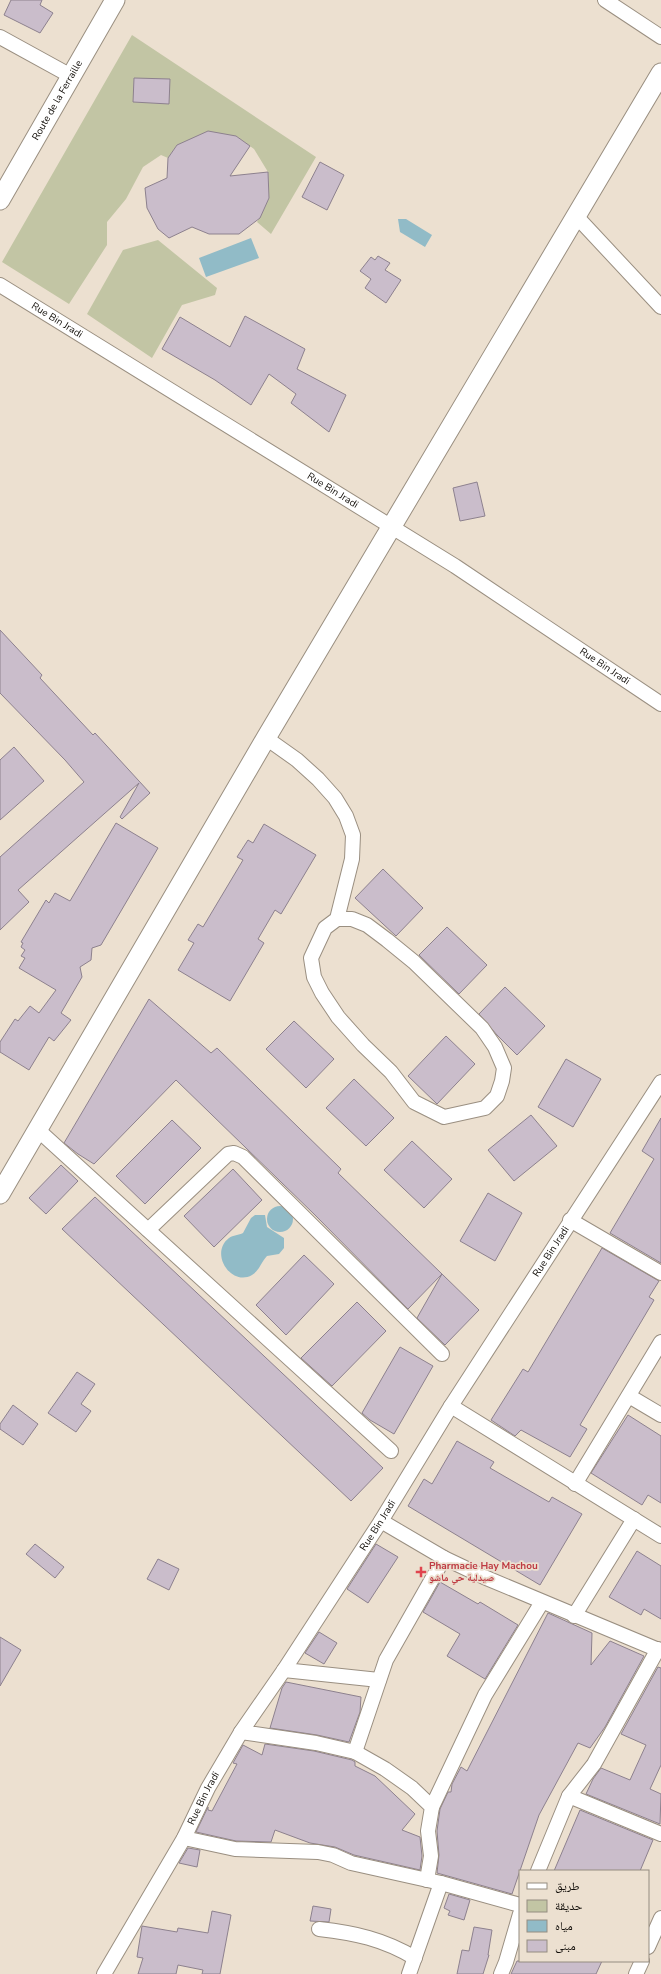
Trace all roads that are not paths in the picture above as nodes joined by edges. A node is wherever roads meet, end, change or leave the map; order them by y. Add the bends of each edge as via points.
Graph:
1 (115, 0) edge
2 (605, 0) edge
3 (0, 37) edge
4 (661, 37) edge
5 (661, 73) edge
6 (71, 76) junction
7 (0, 200) edge
8 (577, 217) junction
9 (0, 285) edge
10 (661, 307) edge
11 (391, 527) junction
12 (661, 704) edge
13 (266, 738) junction
14 (337, 919) junction
15 (661, 1082) edge
16 (38, 1130) junction
17 (0, 1194) edge
18 (570, 1220) junction
19 (148, 1230) junction
20 (661, 1273) edge
21 (661, 1342) edge
22 (442, 1354) dead end
23 (629, 1396) junction
24 (451, 1406) junction
25 (661, 1415) edge
26 (391, 1451) dead end
27 (575, 1484) junction
28 (634, 1520) junction
29 (381, 1521) junction
30 (661, 1536) edge
31 (444, 1558) junction
32 (542, 1602) junction
33 (574, 1616) junction
34 (659, 1650) edge
35 (284, 1670) junction
36 (379, 1680) junction
37 (241, 1732) junction
38 (355, 1752) junction
39 (569, 1796) junction
40 (432, 1807) junction
41 (661, 1834) edge
42 (184, 1838) junction
43 (538, 1870) edge
44 (427, 1880) junction
45 (441, 1883) junction
46 (519, 1905) edge
47 (519, 1917) edge
48 (661, 1918) edge
49 (319, 1929) dead end
50 (649, 1945) edge
51 (415, 1958) junction
52 (642, 1962) edge
53 (104, 1974) edge
54 (409, 1974) edge
55 (501, 1974) edge
56 (636, 1974) edge

1 - 6 street, Route de la Ferraille
2 - 4 street
3 - 6 street
5 - 8 street
6 - 7 street, Route de la Ferraille
8 - 10 street
8 - 11 street
9 - 11 street, Rue Bin Jradi
11 - 12 street, Rue Bin Jradi via 455,566
11 - 13 street
13 - 14 street via 318,779 335,798 346,816 353,835 352,859
13 - 16 street
14 - 14 street via 325,928 311,958 314,977 338,1017 362,1045 391,1072 414,1102 444,1117 485,1108 497,1096 504,1068 495,1047 482,1028 414,962 387,940 352,919
15 - 18 street, Rue Bin Jradi
16 - 17 street
16 - 19 street
18 - 20 street
18 - 24 street, Rue Bin Jradi
19 - 22 street via 228,1154 234,1153 244,1157
19 - 26 street
21 - 23 street
23 - 25 street
23 - 27 street
24 - 27 street
24 - 29 street, Rue Bin Jradi
27 - 28 street
28 - 30 street
28 - 33 street
29 - 31 street
29 - 35 street, Rue Bin Jradi
31 - 32 street
31 - 36 street via 386,1660
32 - 33 street
32 - 40 street via 485,1695
33 - 34 street
34 - 39 street via 594,1764
35 - 36 street
35 - 37 street, Rue Bin Jradi
36 - 38 street
37 - 38 street via 316,1743
37 - 42 street, Rue Bin Jradi via 208,1788
38 - 40 street via 412,1788
39 - 41 street
39 - 43 street
40 - 44 street via 428,1831 431,1856
42 - 44 street via 235,1849 318,1852 351,1863
42 - 53 street, Rue Bin Jradi
44 - 45 street
45 - 46 street
45 - 51 street
47 - 55 street
48 - 50 street
49 - 51 street via 351,1932 369,1937
51 - 54 street
52 - 56 street

